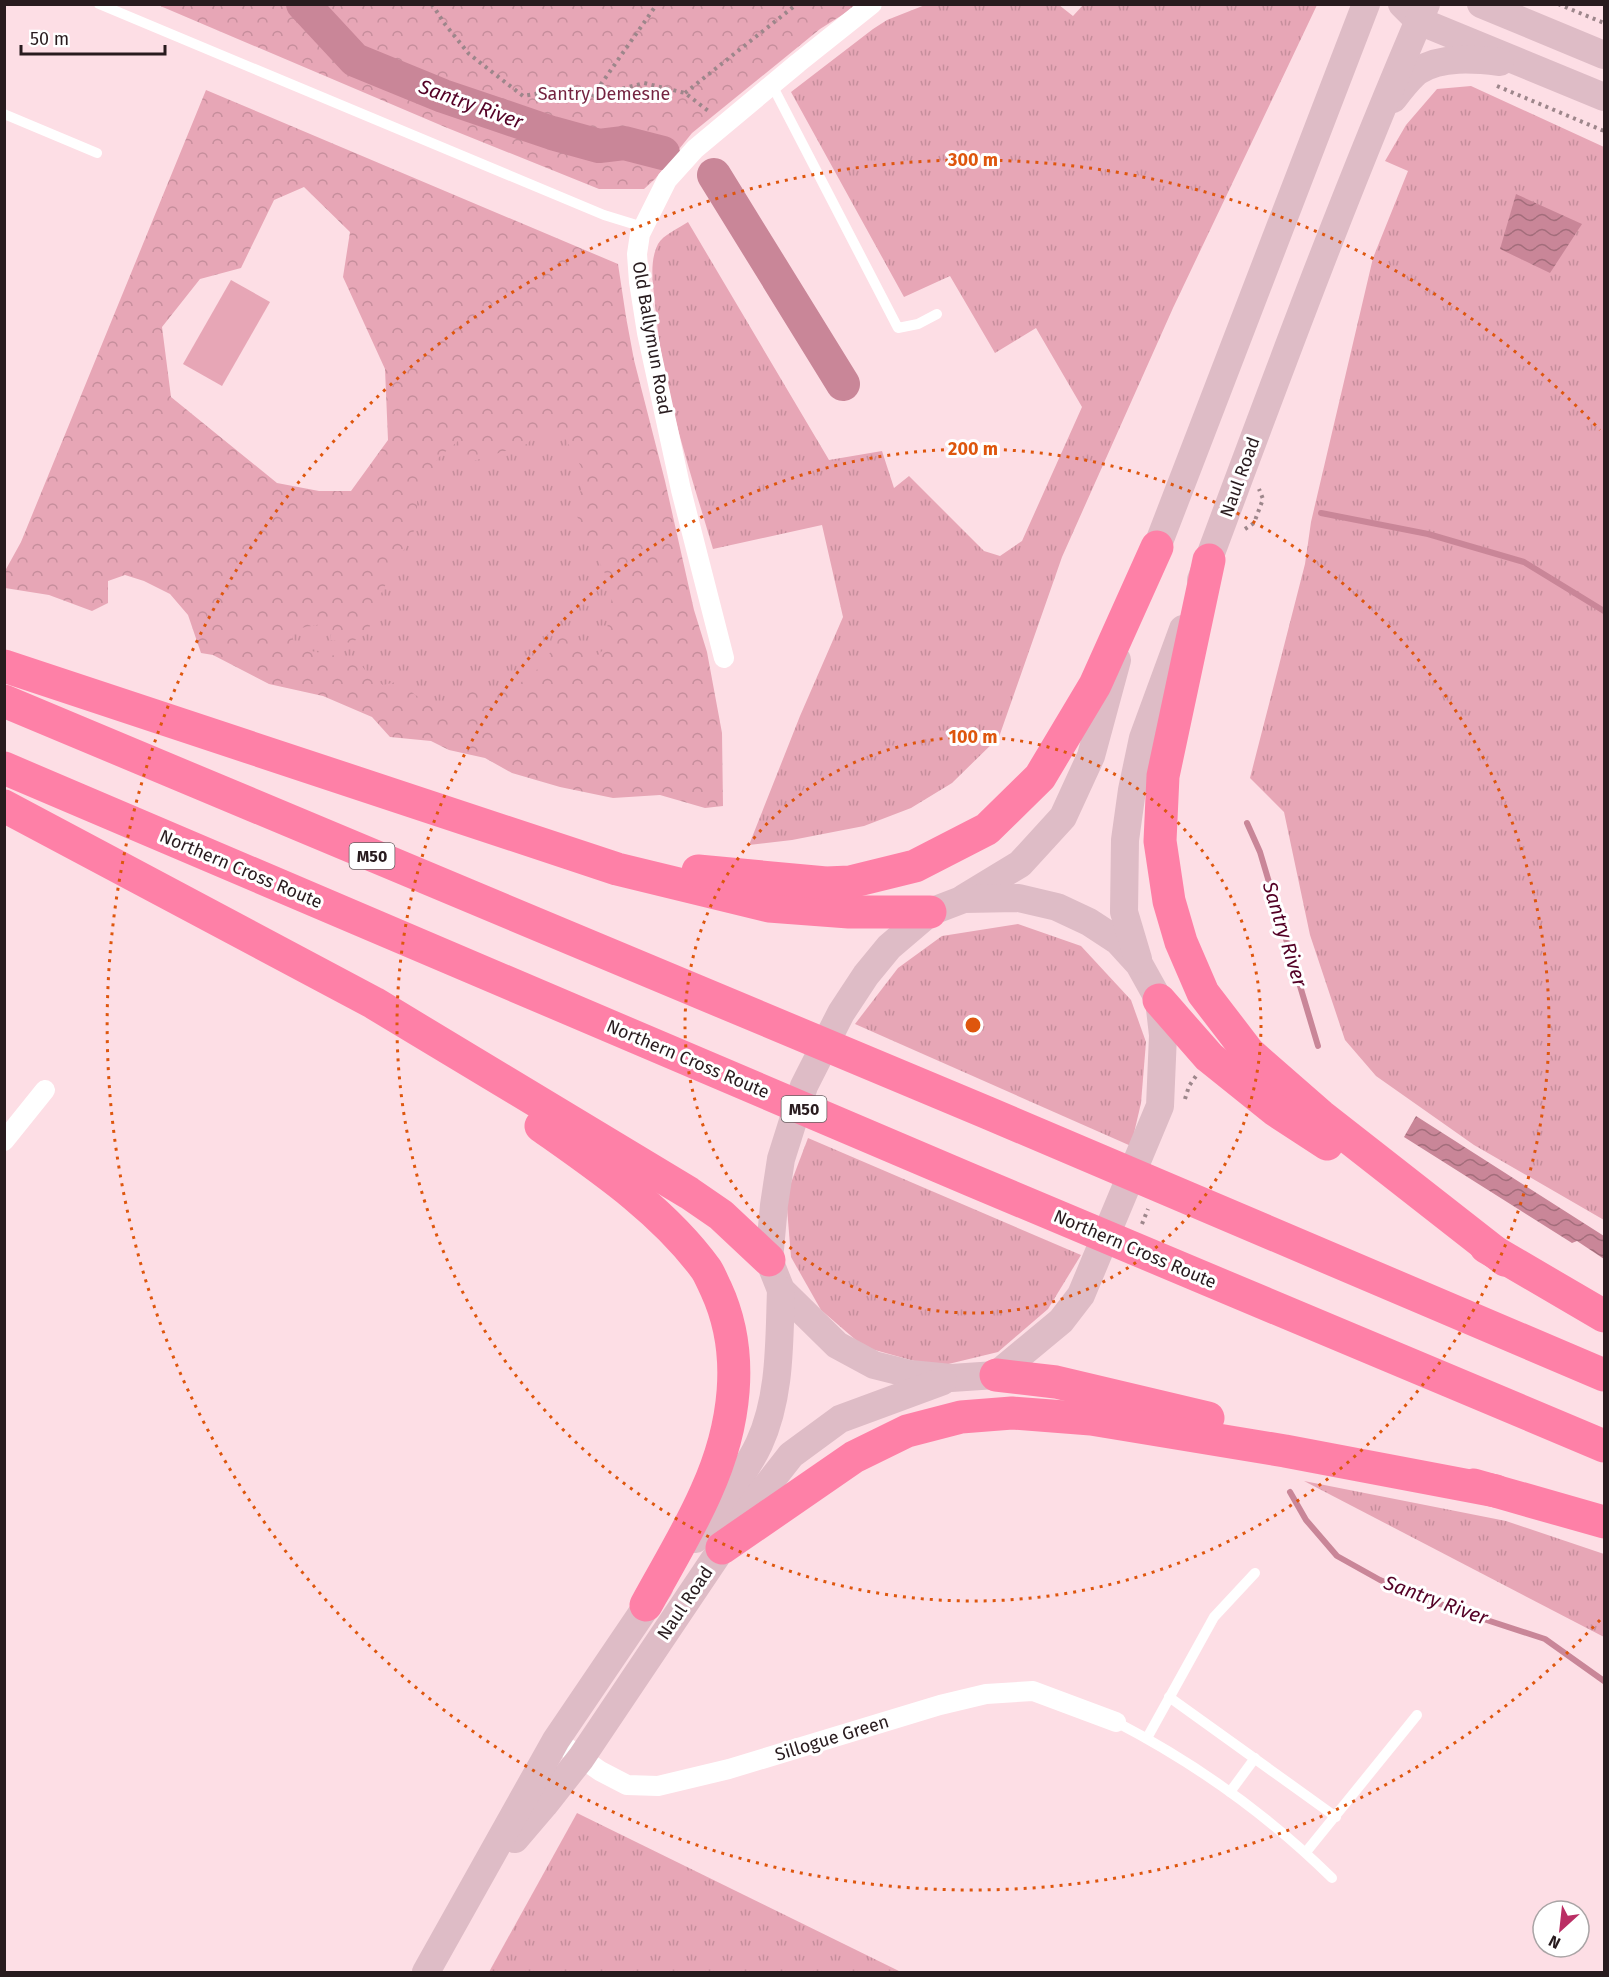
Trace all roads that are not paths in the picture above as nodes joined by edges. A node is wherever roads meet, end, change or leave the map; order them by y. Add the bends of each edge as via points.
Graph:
1 (99, 4) edge
2 (872, 4) edge
3 (1366, 4) edge
4 (1481, 4) edge
5 (1513, 4) edge
6 (1416, 10) edge
7 (1535, 27) junction
8 (1605, 56) edge
9 (1526, 65) junction
10 (772, 86) junction
11 (1605, 98) edge
12 (4, 114) edge
13 (1378, 117) junction
14 (97, 153) dead end
15 (643, 227) junction
16 (937, 314) dead end
17 (1157, 547) junction
18 (1209, 560) junction
19 (724, 658) dead end
20 (4, 666) edge
21 (4, 701) edge
22 (4, 768) edge
23 (4, 806) edge
24 (489, 827) junction
25 (964, 899) junction
26 (930, 912) junction
27 (1139, 964) junction
28 (1159, 1000) junction
29 (374, 1003) junction
30 (45, 1090) dead end
31 (4, 1141) edge
32 (770, 1260) junction
33 (1505, 1260) junction
34 (781, 1290) junction
35 (1605, 1316) edge
36 (996, 1375) junction
37 (1605, 1375) edge
38 (951, 1378) junction
39 (1605, 1446) edge
40 (1496, 1491) junction
41 (1605, 1522) edge
42 (722, 1548) junction
43 (1255, 1573) dead end
44 (646, 1605) junction
45 (1169, 1697) junction
46 (1417, 1715) dead end
47 (1116, 1722) joint
48 (1147, 1738) junction
49 (556, 1740) junction
50 (581, 1758) junction
51 (1255, 1758) junction
52 (1230, 1792) junction
53 (1335, 1817) junction
54 (1306, 1852) junction
55 (1332, 1878) dead end
56 (470, 1893) junction
57 (426, 1972) edge

1 - 15 lane via 604,215
2 - 10 street, Old Ballymun Road
3 - 17 main road
4 - 7 main road
5 - 7 main road
6 - 9 main road
6 - 13 main road, Naul Road
7 - 8 main road
9 - 11 main road
9 - 13 main road via 1470,59 1436,64 1418,71
10 - 15 street, Old Ballymun Road via 674,171
10 - 16 lane via 898,328
12 - 14 lane
13 - 18 main road, Naul Road
15 - 19 street, Old Ballymun Road via 637,254 647,333 681,490
17 - 24 highway via 1095,686 1040,777 987,829 915,866 850,882 813,882 677,869
17 - 25 main road via 1118,659 1091,756 1063,817 1020,864
18 - 27 main road, Naul Road via 1143,738 1132,790 1125,840 1124,912
18 - 33 highway via 1163,776 1160,841 1169,901 1181,942 1203,993 1249,1053 1321,1116
20 - 24 highway
21 - 37 highway, M50
22 - 39 highway, Northern Cross Route / M50
23 - 29 highway
24 - 26 highway via 616,869 769,906 849,912
25 - 26 main road
25 - 27 main road via 1019,898 1057,907 1118,941
26 - 32 main road via 889,947 866,975 841,1013 804,1086 781,1159
27 - 28 main road
28 - 33 highway via 1209,1057 1275,1110
28 - 36 main road via 1172,1106 1081,1295 1061,1321
29 - 32 highway via 689,1193 721,1215
29 - 44 highway via 636,1197 707,1270 723,1304 734,1348 734,1402 706,1493
30 - 31 street
32 - 34 main road
33 - 35 highway
34 - 38 main road via 837,1345 874,1365
34 - 44 main road, Naul Road via 777,1377 758,1446
36 - 38 main road
36 - 40 highway via 1062,1383 1288,1436
38 - 42 main road, Naul Road via 840,1419 791,1455
40 - 41 highway
40 - 42 highway via 1091,1419 1002,1413 961,1417 907,1431 854,1457
42 - 50 main road, Naul Road
43 - 45 lane via 1214,1617
44 - 49 main road, Naul Road
45 - 48 lane
45 - 51 lane
46 - 53 lane
47 - 48 lane
47 - 50 street, Sillogue Green via 1033,1691 986,1694 658,1786 627,1785
48 - 52 lane
49 - 50 street, Sillogue Green
49 - 56 main road, Naul Road
50 - 56 main road, Naul Road
51 - 52 lane
51 - 53 lane
52 - 54 lane
53 - 54 lane
54 - 55 lane
56 - 57 main road, Naul Road

